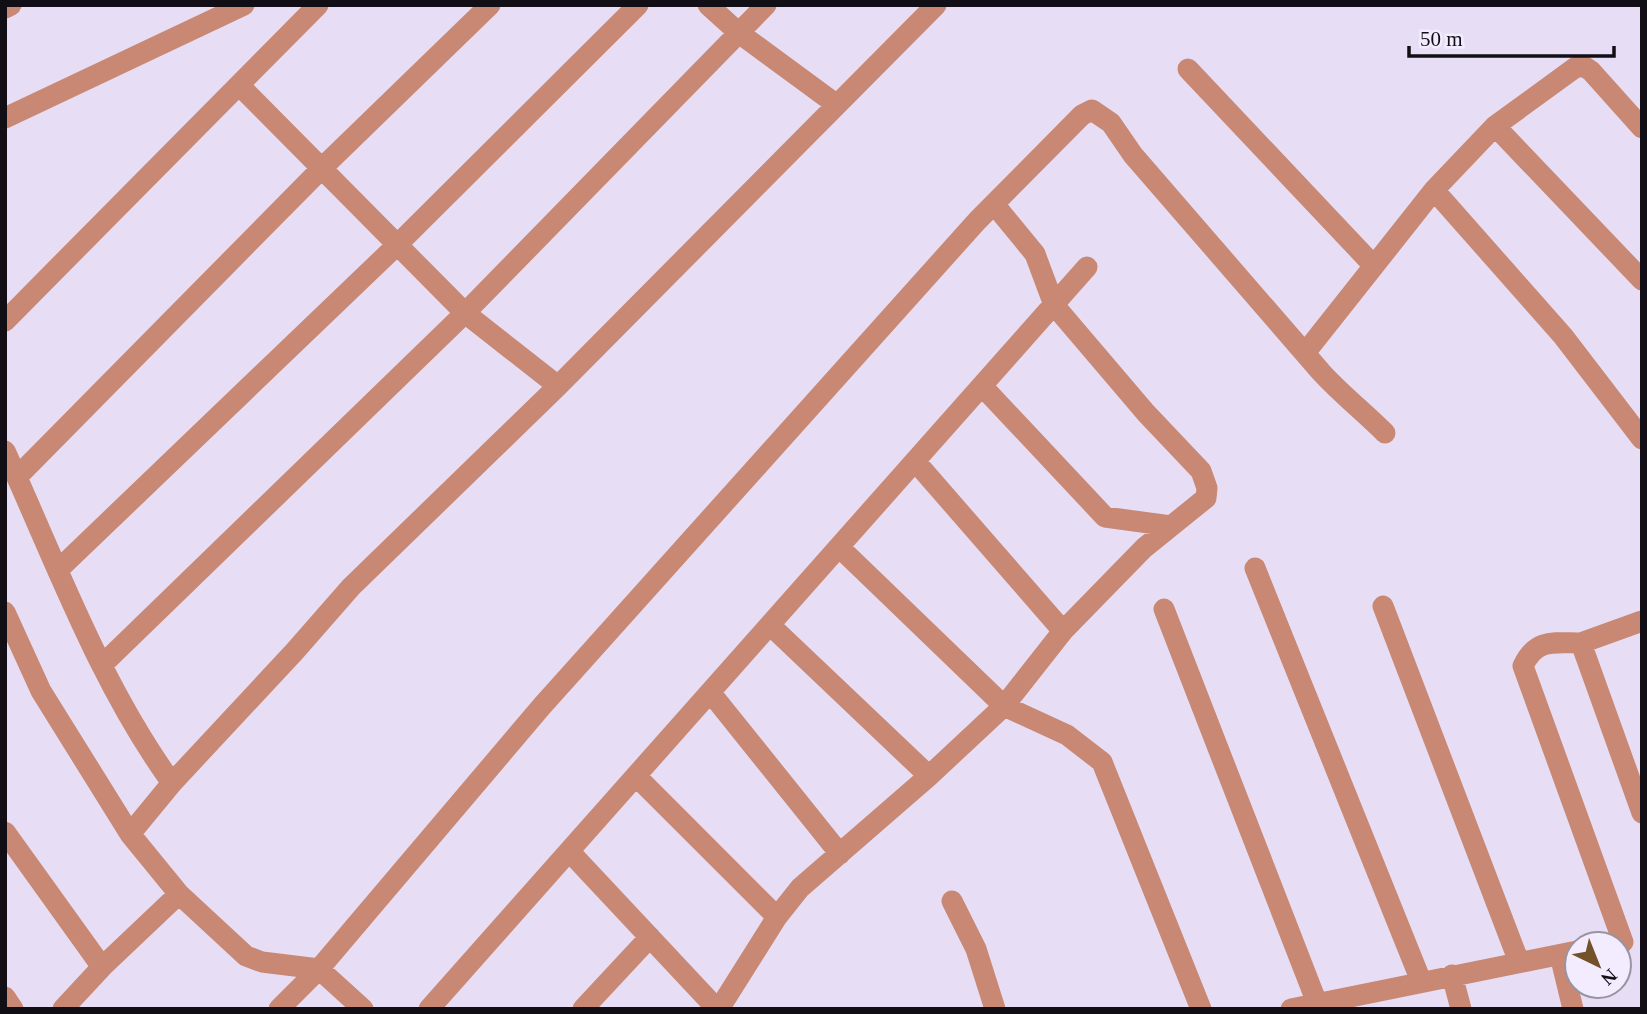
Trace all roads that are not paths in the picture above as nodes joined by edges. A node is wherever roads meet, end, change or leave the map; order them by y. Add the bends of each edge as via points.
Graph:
1 (12, 5) edge
2 (244, 5) edge
3 (490, 5) edge
4 (638, 5) edge
5 (708, 5) edge
6 (766, 5) edge
7 (936, 5) edge
8 (316, 6) edge
9 (5, 8) edge
10 (739, 33) junction
11 (1188, 69) dead end
12 (239, 85) junction
13 (837, 105) junction
14 (5, 118) edge
15 (1495, 126) junction
16 (1642, 128) edge
17 (322, 168) junction
18 (1434, 190) junction
19 (994, 204) junction
20 (397, 245) junction
21 (1374, 266) junction
22 (1087, 268) dead end
23 (1642, 280) edge
24 (1054, 305) junction
25 (466, 313) junction
26 (5, 321) edge
27 (1305, 354) junction
28 (558, 386) junction
29 (982, 386) junction
30 (1385, 433) dead end
31 (1642, 439) edge
32 (5, 451) edge
33 (915, 461) junction
34 (17, 477) junction
35 (1171, 526) junction
36 (839, 547) junction
37 (1255, 568) dead end
38 (59, 569) junction
39 (1383, 606) dead end
40 (1164, 609) dead end
41 (5, 611) edge
42 (1642, 621) edge
43 (770, 625) junction
44 (1063, 631) junction
45 (1581, 643) junction
46 (12, 646) edge
47 (102, 666) junction
48 (710, 692) junction
49 (1004, 706) junction
50 (1633, 768) edge
51 (636, 776) junction
52 (929, 776) junction
53 (172, 783) junction
54 (1642, 813) edge
55 (5, 832) edge
56 (130, 834) junction
57 (569, 851) junction
58 (840, 854) junction
59 (179, 894) junction
60 (952, 901) dead end
61 (777, 917) junction
62 (1622, 930) edge
63 (650, 937) junction
64 (1563, 954) edge
65 (1519, 962) junction
66 (102, 967) junction
67 (319, 969) junction
68 (1452, 975) junction
69 (1421, 981) junction
70 (5, 997) edge
71 (1317, 1003) junction
72 (1347, 1003) edge
73 (13, 1009) edge
74 (63, 1009) edge
75 (279, 1009) edge
76 (363, 1009) edge
77 (429, 1009) edge
78 (583, 1009) edge
79 (718, 1009) edge
80 (995, 1009) edge
81 (1201, 1009) edge
82 (1291, 1009) edge
83 (1461, 1009) edge

1 - 9 street
2 - 14 street
3 - 17 street
4 - 20 street
5 - 10 street
6 - 10 street
7 - 13 street
8 - 12 street
10 - 13 street
10 - 25 street
11 - 21 street
12 - 17 street
12 - 26 street
13 - 28 street
15 - 16 street via 1576,67 1585,67
15 - 18 street
15 - 23 street
17 - 20 street
17 - 34 street
18 - 21 street
18 - 31 street via 1563,336
19 - 24 street via 1035,254
19 - 27 street via 1092,110 1111,123 1133,155
19 - 67 street via 542,706
20 - 25 street
20 - 38 street
21 - 27 street
22 - 24 street
24 - 29 street
24 - 35 street via 1201,471 1206,498
25 - 28 street
25 - 47 street
27 - 30 street
28 - 53 street via 351,587
29 - 33 street
29 - 35 street via 1105,517
32 - 34 street
33 - 36 street
33 - 44 street
34 - 38 street
35 - 44 street
36 - 43 street
36 - 49 street
37 - 69 street
38 - 47 street
39 - 65 street
40 - 71 street
41 - 46 street
42 - 45 street
43 - 48 street
43 - 52 street
44 - 49 street
45 - 50 street
45 - 62 street via 1544,643 1529,654 1523,666
46 - 56 street
47 - 53 street via 147,749
48 - 51 street
48 - 58 street
49 - 52 street
49 - 81 street via 1067,735 1102,762
50 - 54 street
51 - 57 street
51 - 61 street
52 - 58 street
53 - 56 street
55 - 66 street
56 - 59 street
57 - 63 street
57 - 77 street
58 - 61 street via 800,888
59 - 66 street
59 - 67 street via 246,956
60 - 80 street via 976,949
61 - 79 street
63 - 78 street
63 - 79 street
64 - 65 street
65 - 68 street
66 - 74 street
67 - 75 street
67 - 76 street
68 - 69 street
68 - 83 street
69 - 72 street
70 - 73 street
71 - 72 street
71 - 82 street

